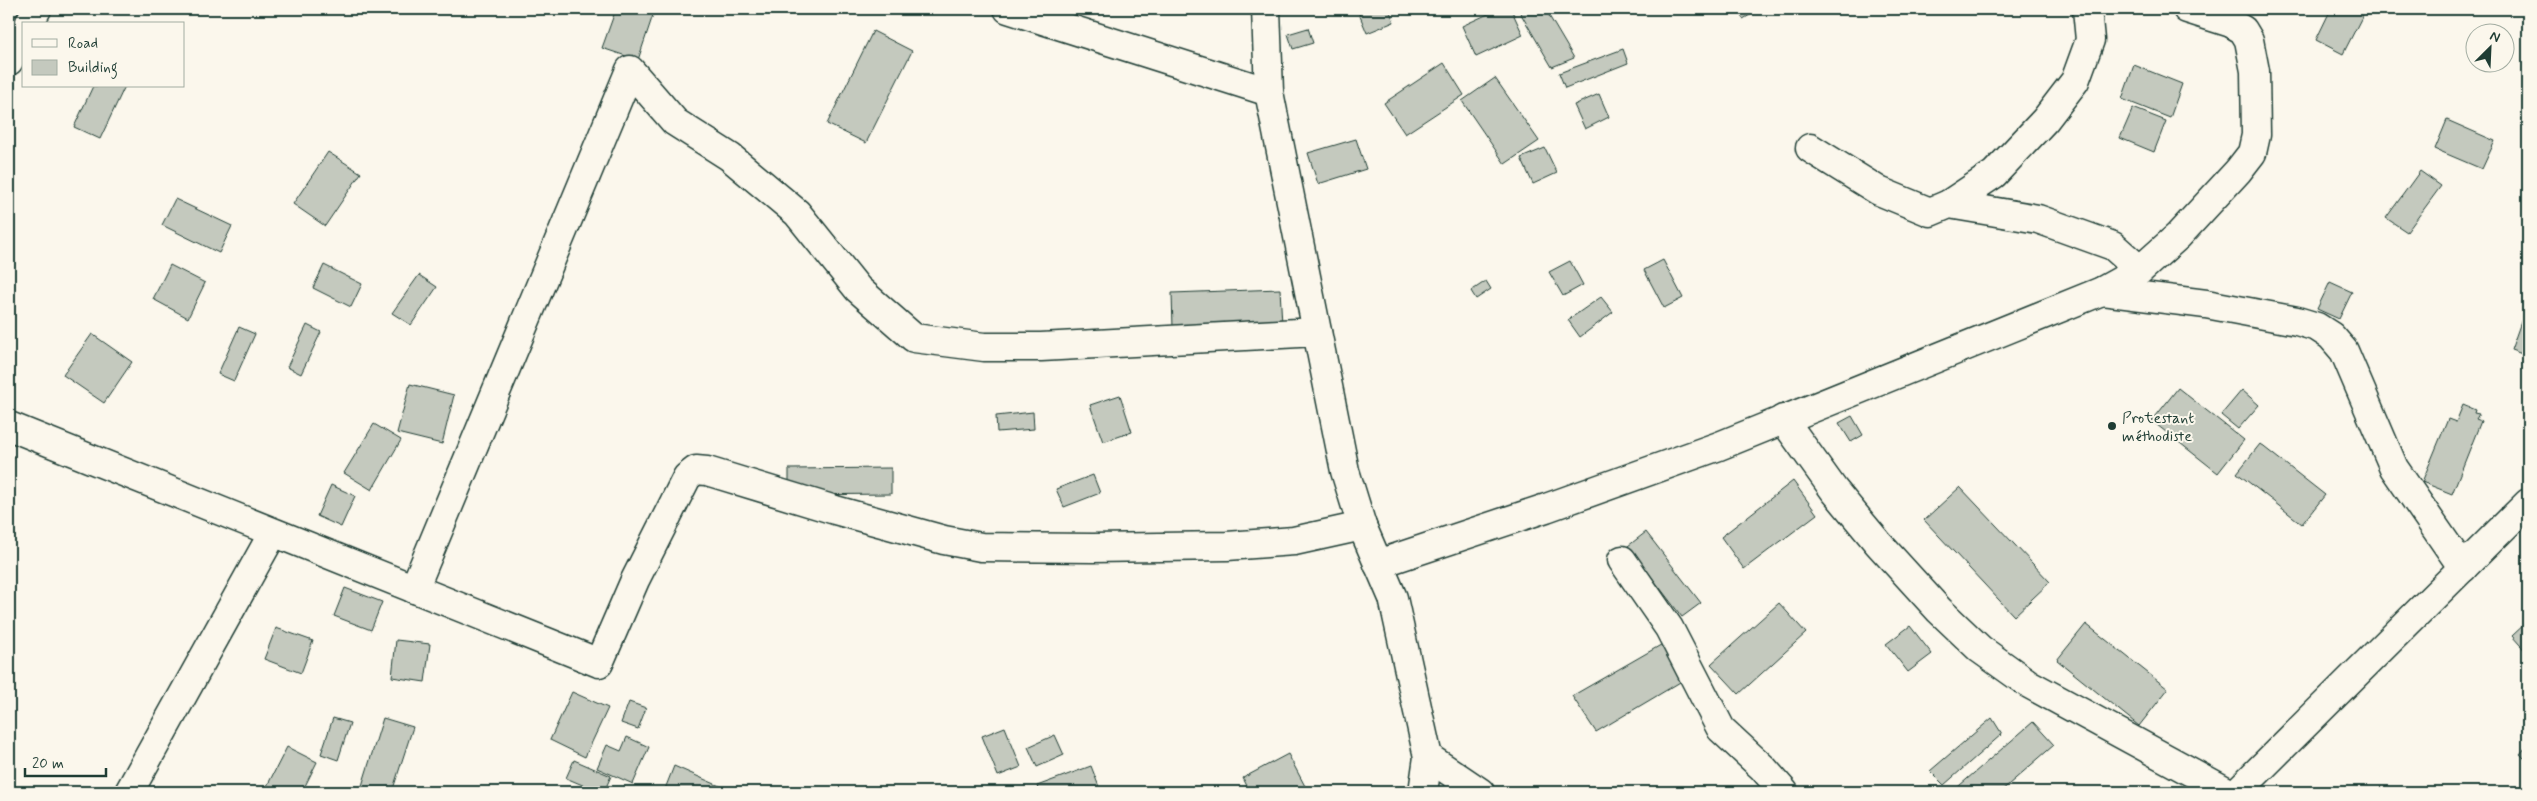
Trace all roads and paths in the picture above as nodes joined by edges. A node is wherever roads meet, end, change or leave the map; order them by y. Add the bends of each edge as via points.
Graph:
1 (37, 9) edge
2 (1008, 9) edge
3 (1266, 9) edge
4 (2087, 9) edge
5 (2187, 9) edge
6 (30, 22) edge
7 (22, 37) edge
8 (9, 61) edge
9 (1269, 92) junction
10 (1810, 148) dead end
11 (1949, 204) junction
12 (2140, 270) junction
13 (2102, 291) junction
14 (1317, 332) junction
15 (1783, 419) junction
16 (9, 426) edge
17 (2528, 503) edge
18 (1362, 526) junction
19 (273, 533) junction
20 (1622, 560) dead end
21 (1378, 564) junction
22 (2463, 568) junction
23 (414, 589) junction
24 (1428, 756) junction
25 (130, 792) edge
26 (1423, 792) edge
27 (1480, 792) edge
28 (1784, 792) edge
29 (2228, 792) edge
30 (2237, 792) edge

1 - 6 main road
2 - 9 main road
3 - 9 main road
4 - 11 main road via 2090,40 2075,81 2045,120 1994,174
5 - 12 main road via 2231,23 2243,30 2249,40 2255,71 2256,136 2252,153 2238,171 2178,236
7 - 8 main road
9 - 14 main road
10 - 11 main road via 1878,191 1930,212
11 - 12 main road via 2038,219 2113,246
12 - 13 main road
13 - 15 main road
13 - 22 main road via 2206,304 2297,321 2317,327 2331,336 2348,359 2394,468
14 - 18 main road via 1345,471
14 - 23 main road via 1041,348 984,347 914,338 858,289 797,213 730,157 675,122 630,70
15 - 21 main road via 1564,502
15 - 29 main road via 1834,490 1878,543 1939,610 1980,649 2029,684
16 - 19 main road
17 - 22 main road
18 - 21 main road
18 - 23 main road via 1294,541 1227,546 981,547 944,540 696,470 687,477 635,580 599,663
19 - 23 main road
19 - 25 main road
20 - 28 main road via 1668,628 1721,729
21 - 24 main road via 1392,598
22 - 30 main road
24 - 26 main road
24 - 27 main road

